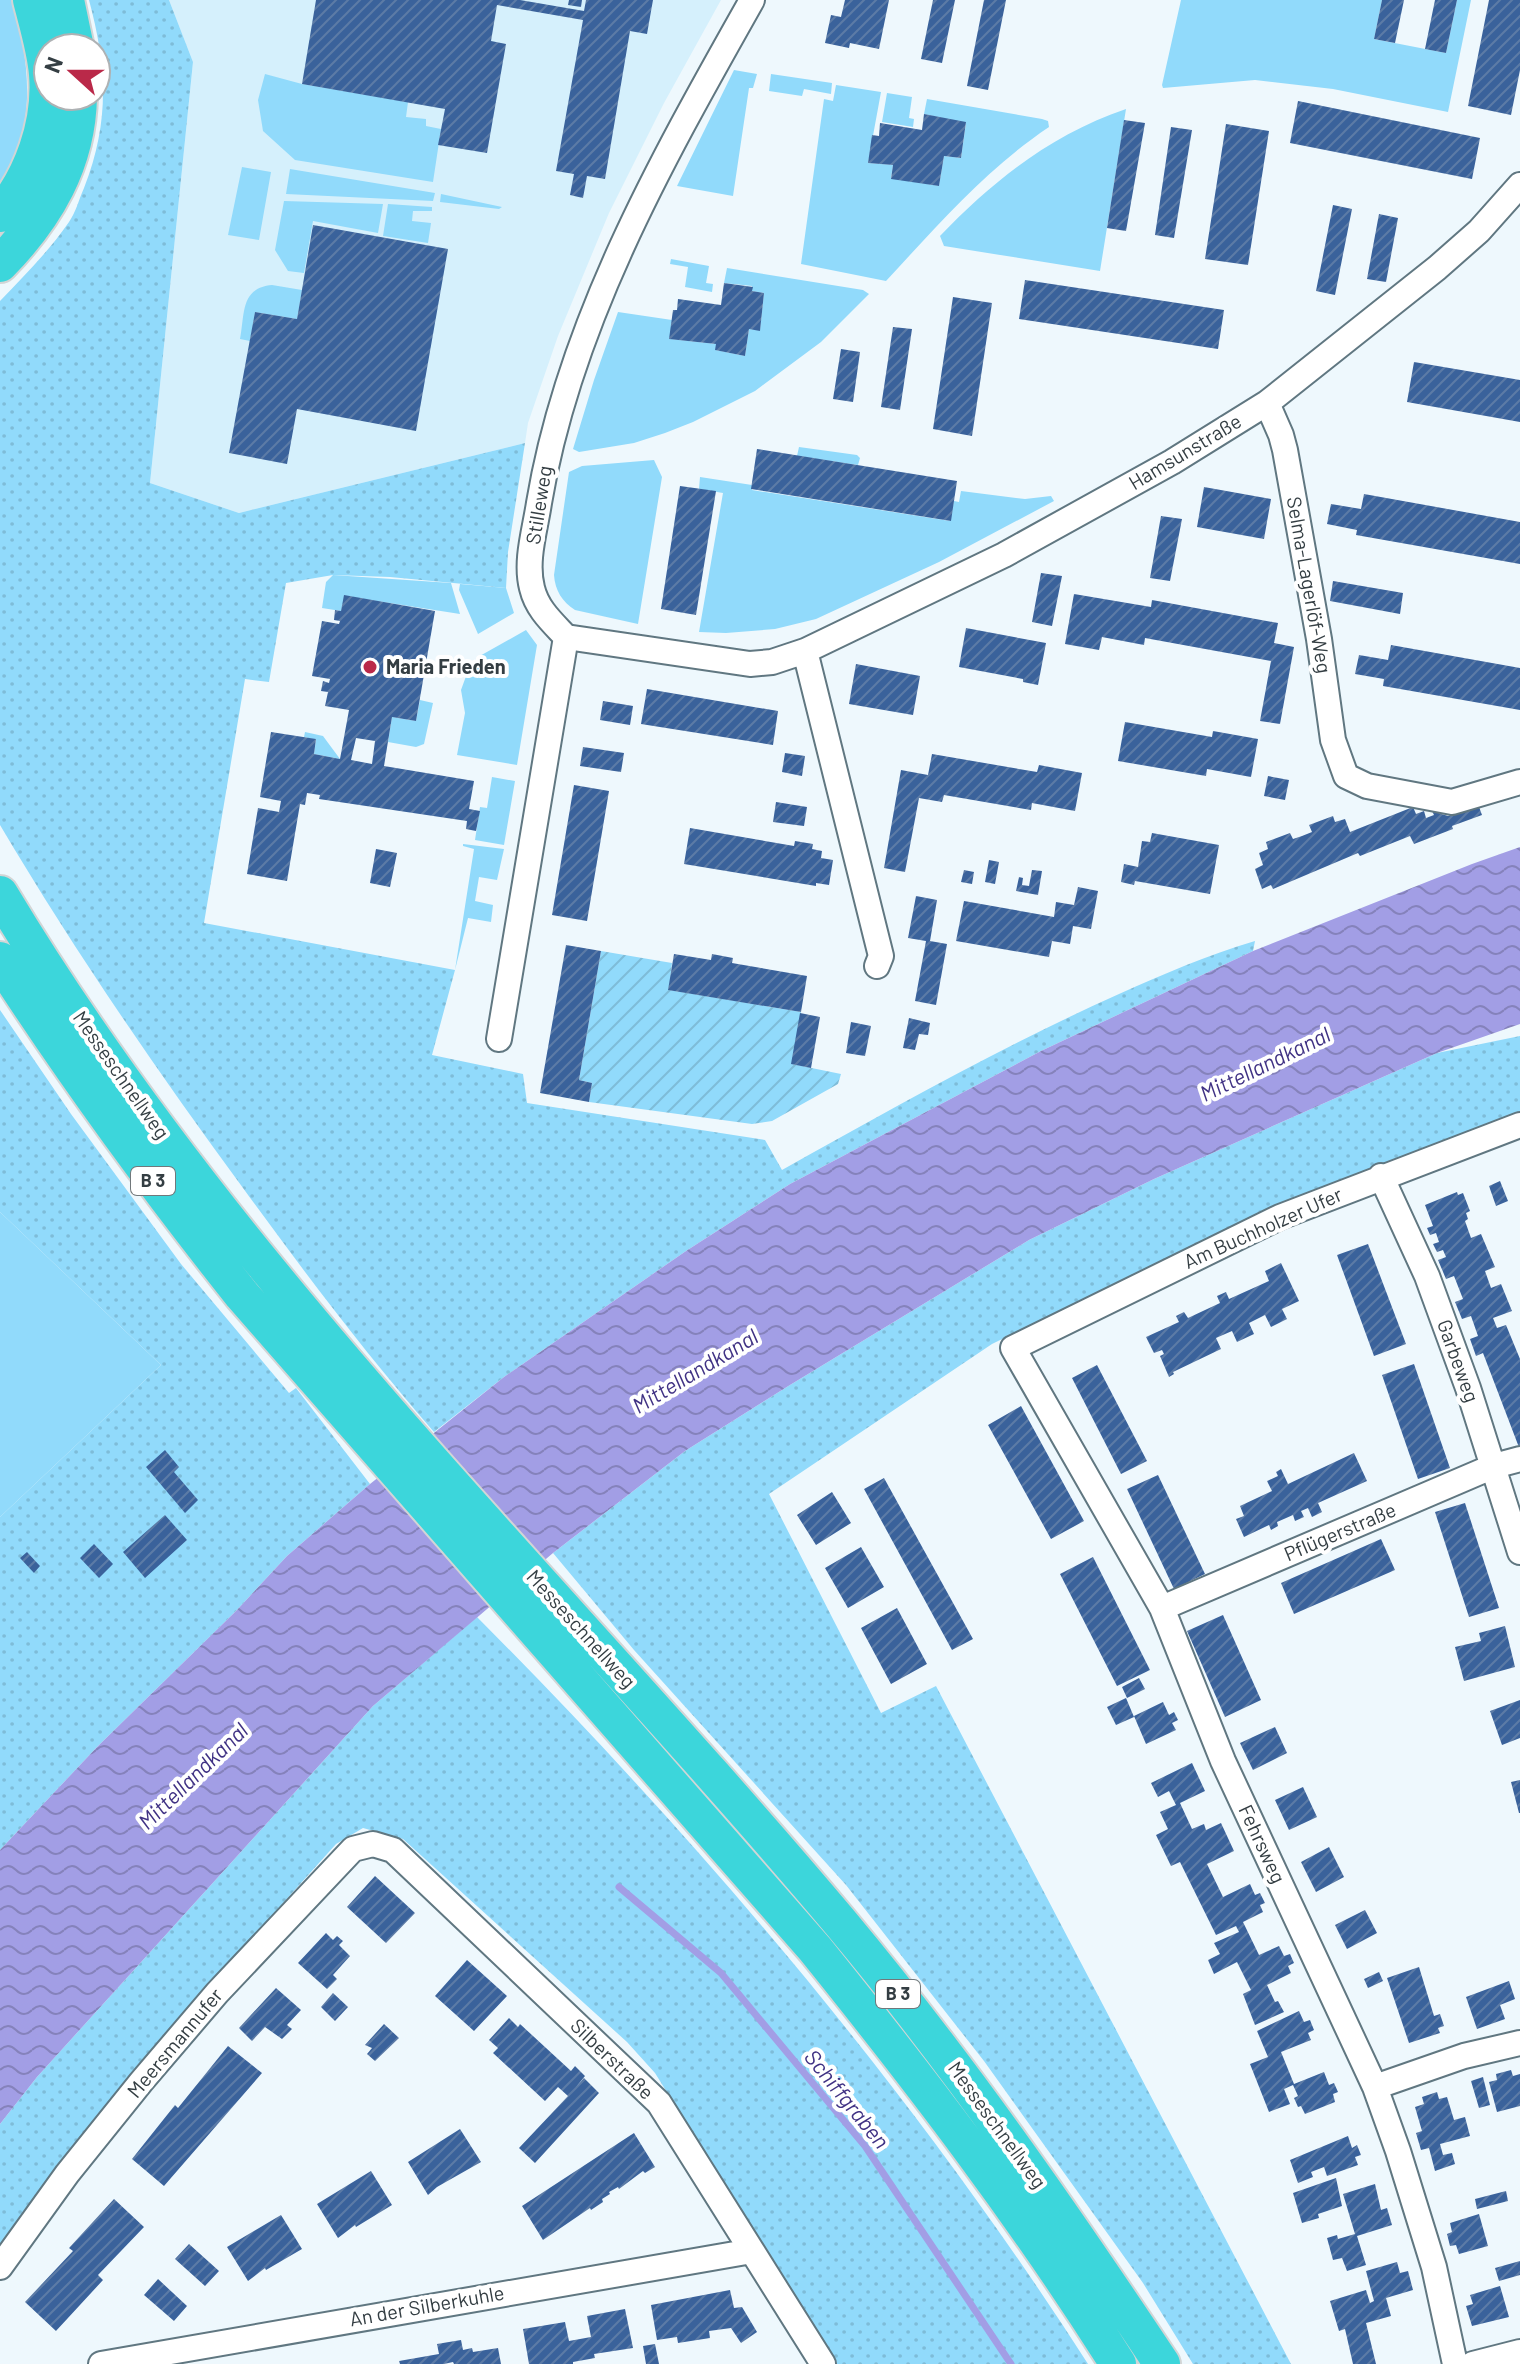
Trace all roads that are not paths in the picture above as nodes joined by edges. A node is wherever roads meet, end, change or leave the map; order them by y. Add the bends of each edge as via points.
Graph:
1 (31, 0) edge
2 (66, 0) edge
3 (752, 0) edge
4 (73, 32) edge
5 (77, 112) edge
6 (1520, 185) edge
7 (0, 214) edge
8 (0, 264) edge
9 (1267, 403) junction
10 (566, 637) junction
11 (805, 651) junction
12 (1520, 782) edge
13 (0, 894) edge
14 (0, 960) edge
15 (877, 966) dead end
16 (499, 1039) dead end
17 (1520, 1125) edge
18 (1381, 1176) junction
19 (1013, 1348) joint
20 (336, 1379) junction
21 (1520, 1459) edge
22 (1494, 1466) junction
23 (1520, 1552) edge
24 (1162, 1608) junction
25 (373, 1844) joint
26 (1520, 2043) edge
27 (1375, 2087) junction
28 (752, 2251) junction
29 (0, 2267) edge
30 (1520, 2352) edge
31 (101, 2364) edge
32 (823, 2364) edge
33 (1118, 2364) edge
34 (1162, 2364) edge
35 (1455, 2364) edge
36 (1473, 2364) edge

1 - 7 highway via 47,74 46,110 37,149 17,194
2 - 4 highway
3 - 10 street, Stilleweg via 632,224 572,367 548,452 530,557 532,587 542,612
5 - 8 highway via 71,154 59,185 31,232
6 - 9 street, Hamsunstraße via 1437,268
9 - 11 street, Hamsunstraße via 1004,555
9 - 12 street, Selma-Lagerlöf-Weg via 1285,450 1333,740 1343,770 1358,784 1452,802
10 - 11 street, Hamsunstraße via 750,664
10 - 16 street
11 - 15 street via 881,956
13 - 20 highway, Messeschnellweg / B 3 via 84,1023
14 - 20 highway, Messeschnellweg / B 3 via 166,1199 242,1295
17 - 18 street, Am Buchholzer Ufer
18 - 19 street, Am Buchholzer Ufer via 1280,1217
18 - 22 street, Garbeweg via 1427,1276
19 - 24 street, Fehrsweg
20 - 33 highway, Messeschnellweg / B 3 via 572,1673 815,1949 898,2052 1058,2269
20 - 34 highway, Messeschnellweg / B 3 via 600,1650 840,1922 1066,2220
21 - 22 street, Pflügerstraße
22 - 23 street, Garbeweg
22 - 24 street, Pflügerstraße
24 - 27 street, Fehrsweg via 1223,1761
25 - 28 street, Silberstraße via 393,1850 659,2103
25 - 29 street, Meersmannufer via 353,1849 217,1993 67,2174
26 - 27 street
27 - 35 street, Fehrsweg via 1434,2267
28 - 31 street, An der Silberkuhle
28 - 32 street, Silberstraße
30 - 36 street

